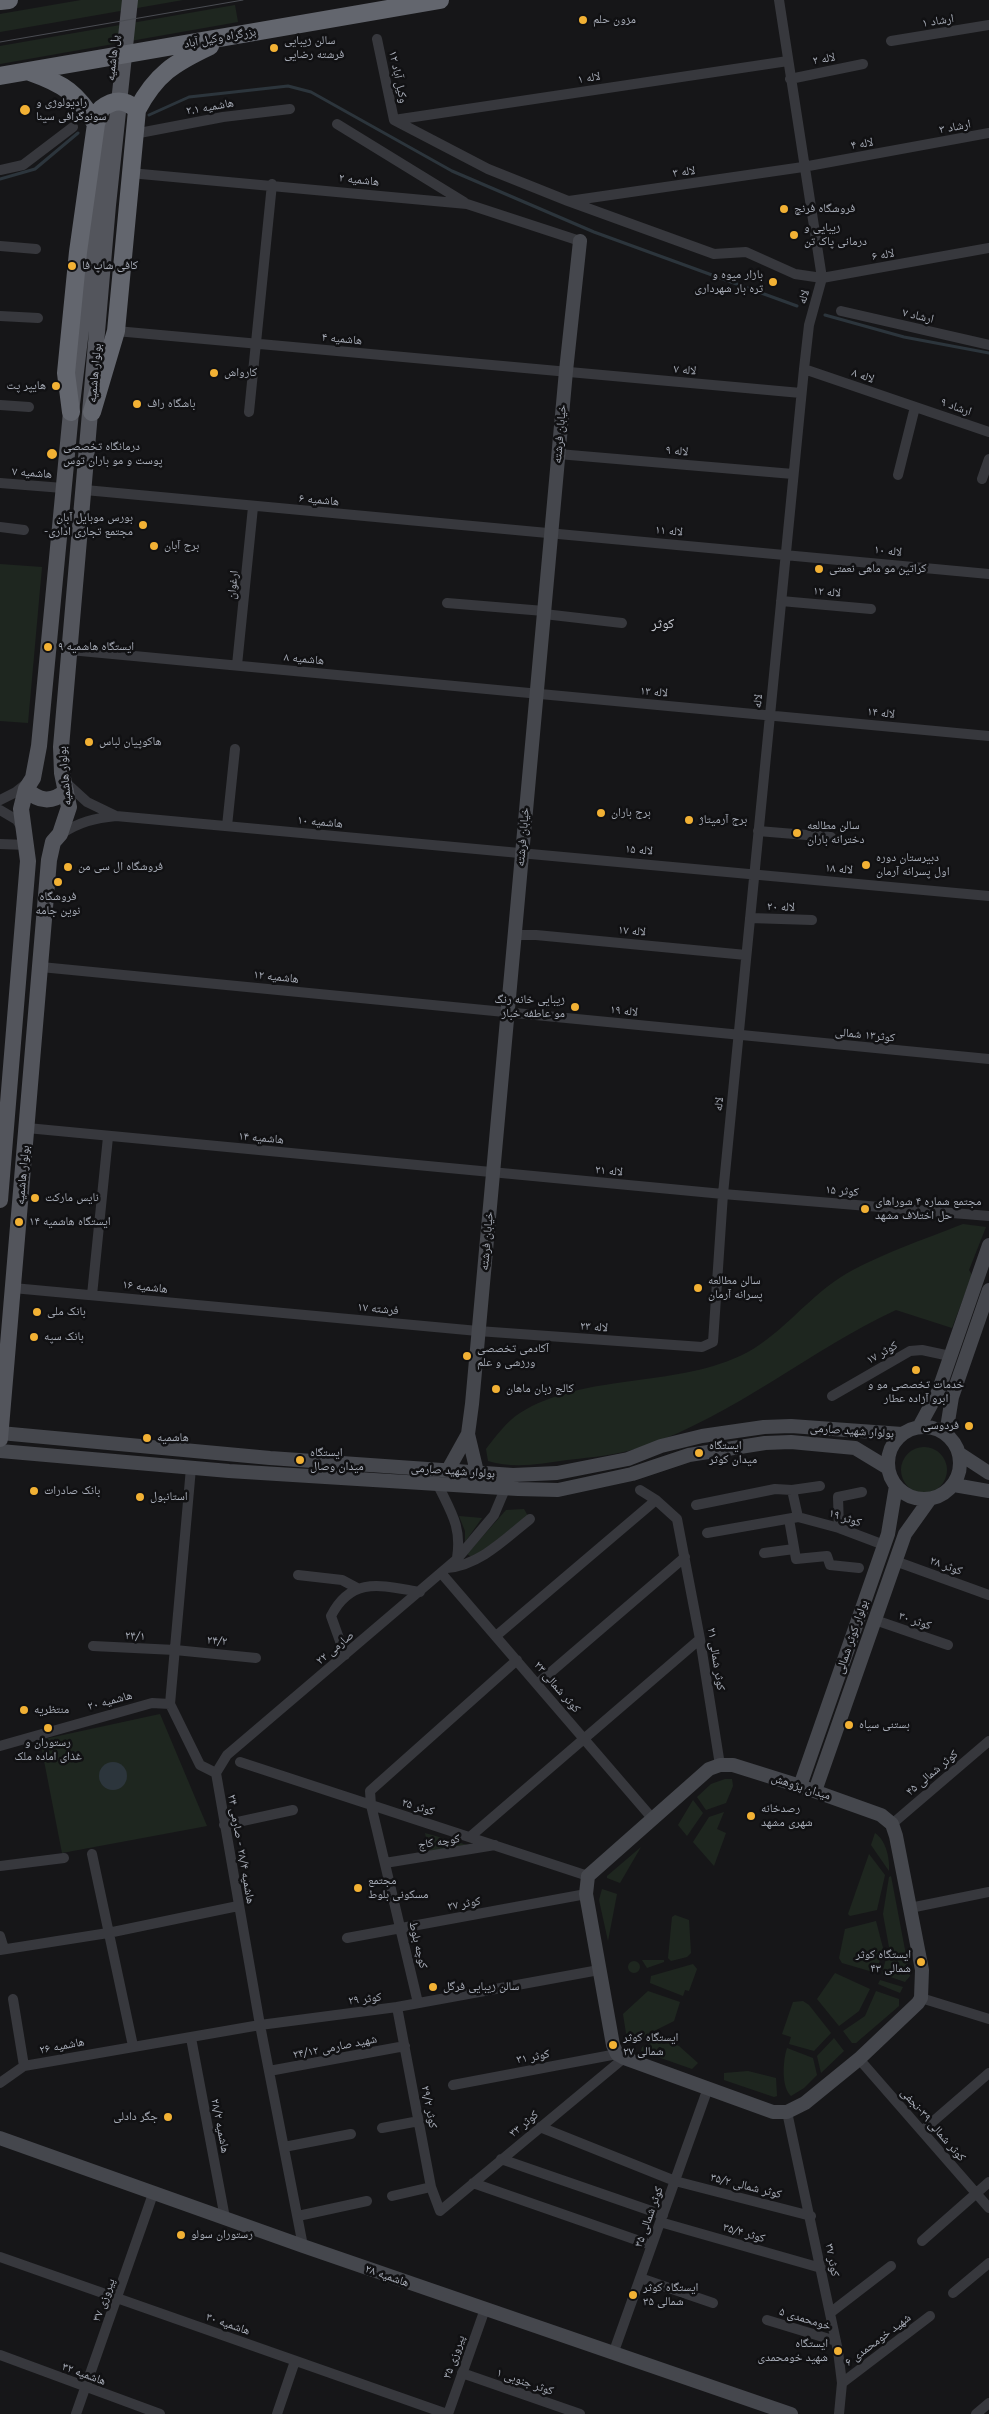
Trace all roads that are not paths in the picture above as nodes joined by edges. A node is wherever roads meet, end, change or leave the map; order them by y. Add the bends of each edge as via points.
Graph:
1 (119, 0) edge
2 (130, 0) edge
3 (440, 0) edge
4 (779, 0) edge
5 (989, 25) edge
6 (235, 36) junction
7 (377, 39) dead end
8 (891, 41) dead end
9 (788, 61) junction
10 (863, 64) dead end
11 (27, 72) junction
12 (0, 76) edge
13 (790, 78) junction
14 (290, 108) dead end
15 (137, 110) junction
16 (394, 120) junction
17 (96, 124) junction
18 (337, 124) dead end
19 (73, 127) dead end
20 (989, 133) edge
21 (134, 134) junction
22 (925, 145) joint
23 (803, 168) junction
24 (0, 170) edge
25 (130, 172) junction
26 (272, 184) junction
27 (568, 201) junction
28 (467, 204) junction
29 (102, 205) junction
30 (580, 242) joint
31 (0, 246) edge
32 (989, 248) edge
33 (36, 249) dead end
34 (822, 278) junction
35 (841, 311) dead end
36 (0, 316) edge
37 (38, 318) dead end
38 (116, 331) junction
39 (257, 344) junction
40 (989, 345) edge
41 (804, 369) junction
42 (566, 371) junction
43 (801, 393) junction
44 (0, 405) edge
45 (29, 407) dead end
46 (915, 407) junction
47 (71, 412) junction
48 (92, 412) junction
49 (250, 412) dead end
50 (989, 432) edge
51 (558, 454) junction
52 (989, 459) edge
53 (793, 474) junction
54 (898, 474) dead end
55 (982, 479) dead end
56 (0, 483) edge
57 (63, 488) junction
58 (85, 490) junction
59 (253, 506) junction
60 (0, 528) edge
61 (24, 530) dead end
62 (551, 534) junction
63 (786, 554) junction
64 (989, 574) edge
65 (781, 601) junction
66 (447, 603) dead end
67 (870, 609) dead end
68 (544, 613) junction
69 (622, 623) dead end
70 (70, 650) junction
71 (237, 665) junction
72 (536, 693) junction
73 (770, 715) junction
74 (989, 736) edge
75 (235, 749) dead end
76 (29, 784) junction
77 (64, 786) junction
78 (0, 800) edge
79 (0, 810) edge
80 (116, 816) junction
81 (227, 826) junction
82 (758, 831) junction
83 (60, 834) junction
84 (831, 837) dead end
85 (26, 838) junction
86 (0, 844) edge
87 (522, 852) junction
88 (754, 874) junction
89 (989, 896) edge
90 (750, 918) junction
91 (812, 920) dead end
92 (515, 935) junction
93 (746, 955) junction
94 (41, 967) junction
95 (507, 1012) junction
96 (738, 1035) junction
97 (989, 1059) edge
98 (11, 1070) junction
99 (32, 1072) junction
100 (27, 1128) junction
101 (108, 1137) junction
102 (493, 1173) junction
103 (723, 1194) junction
104 (0, 1200) edge
105 (989, 1216) edge
106 (989, 1245) edge
107 (13, 1288) junction
108 (989, 1290) edge
109 (92, 1295) junction
110 (275, 1313) joint
111 (478, 1331) junction
112 (708, 1346) joint
113 (950, 1356) junction
114 (832, 1396) dead end
115 (919, 1427) junction
116 (0, 1433) edge
117 (468, 1434) junction
118 (902, 1434) junction
119 (946, 1434) junction
120 (0, 1439) edge
121 (0, 1451) edge
122 (960, 1454) junction
123 (270, 1458) junction
124 (190, 1468) junction
125 (888, 1468) junction
126 (448, 1470) junction
127 (477, 1472) junction
128 (268, 1473) junction
129 (989, 1473) edge
130 (438, 1485) junction
131 (954, 1485) junction
132 (820, 1486) dead end
133 (896, 1486) junction
134 (504, 1489) junction
135 (640, 1490) dead end
136 (792, 1490) junction
137 (989, 1491) edge
138 (862, 1492) dead end
139 (930, 1499) junction
140 (656, 1500) junction
141 (696, 1505) dead end
142 (793, 1518) junction
143 (530, 1519) dead end
144 (839, 1528) junction
145 (707, 1533) dead end
146 (884, 1545) junction
147 (794, 1549) junction
148 (764, 1553) dead end
149 (685, 1557) junction
150 (457, 1559) junction
151 (895, 1562) junction
152 (859, 1568) dead end
153 (444, 1571) junction
154 (298, 1575) dead end
155 (356, 1588) junction
156 (420, 1592) junction
157 (989, 1595) edge
158 (875, 1620) junction
159 (496, 1636) junction
160 (700, 1639) junction
161 (948, 1645) dead end
162 (93, 1646) dead end
163 (175, 1650) junction
164 (346, 1655) junction
165 (256, 1658) dead end
166 (517, 1660) junction
167 (537, 1684) junction
168 (170, 1704) junction
169 (584, 1739) junction
170 (989, 1741) edge
171 (0, 1746) edge
172 (240, 1762) dead end
173 (720, 1765) junction
174 (216, 1773) junction
175 (800, 1786) junction
176 (815, 1791) junction
177 (371, 1806) junction
178 (293, 1810) dead end
179 (652, 1818) junction
180 (892, 1824) junction
181 (224, 1825) junction
182 (471, 1836) junction
183 (498, 1845) junction
184 (92, 1854) dead end
185 (64, 1858) dead end
186 (385, 1863) junction
187 (0, 1866) edge
188 (588, 1876) junction
189 (989, 1892) edge
190 (586, 1894) junction
191 (238, 1906) junction
192 (910, 1908) junction
193 (401, 1928) junction
194 (108, 1933) junction
195 (0, 1936) edge
196 (347, 1938) dead end
197 (2, 1950) edge
198 (599, 1970) junction
199 (921, 1998) junction
200 (13, 1999) dead end
201 (418, 2003) junction
202 (397, 2007) junction
203 (989, 2019) edge
204 (260, 2025) junction
205 (191, 2038) junction
206 (133, 2046) junction
207 (405, 2046) junction
208 (620, 2056) junction
209 (859, 2059) junction
210 (24, 2066) junction
211 (269, 2072) junction
212 (989, 2073) edge
213 (0, 2083) edge
214 (453, 2085) dead end
215 (708, 2088) junction
216 (787, 2112) junction
217 (419, 2121) junction
218 (540, 2127) junction
219 (382, 2128) dead end
220 (922, 2131) junction
221 (351, 2134) dead end
222 (0, 2138) edge
223 (284, 2147) junction
224 (501, 2160) junction
225 (675, 2181) junction
226 (989, 2182) edge
227 (473, 2183) junction
228 (431, 2187) junction
229 (976, 2193) junction
230 (153, 2194) junction
231 (392, 2196) dead end
232 (367, 2201) dead end
233 (989, 2208) edge
234 (440, 2211) joint
235 (298, 2216) junction
236 (811, 2216) junction
237 (225, 2218) junction
238 (661, 2218) junction
239 (922, 2241) dead end
240 (652, 2245) junction
241 (303, 2246) junction
242 (0, 2257) edge
243 (989, 2263) edge
244 (891, 2266) dead end
245 (821, 2268) junction
246 (640, 2278) junction
247 (952, 2293) dead end
248 (118, 2298) junction
249 (713, 2303) dead end
250 (485, 2309) junction
251 (830, 2313) junction
252 (930, 2316) dead end
253 (767, 2320) dead end
254 (836, 2341) junction
255 (613, 2354) junction
256 (0, 2355) edge
257 (295, 2361) junction
258 (462, 2373) junction
259 (842, 2383) junction
260 (85, 2388) junction
261 (989, 2403) edge
262 (775, 2411) edge
263 (76, 2414) edge
264 (160, 2414) edge
265 (277, 2414) edge
266 (448, 2414) edge
267 (580, 2414) edge
268 (791, 2414) edge
269 (839, 2414) edge
270 (976, 2414) edge

1 - 29 main road, پل هاشمیه
2 - 29 main road, پل هاشمیه
3 - 6 highway, بزرگراه وکیل آباد
4 - 9 street, لاله
5 - 8 street, ارشاد ۱
6 - 11 highway, بزرگراه وکیل آباد
6 - 15 highway via 178,61 147,91
7 - 16 street, ۱۲ وکیل آباد
9 - 13 street, لاله
9 - 16 street, لاله ۱
10 - 13 street, لاله ۲
11 - 12 highway, بزرگراه وکیل آباد
11 - 17 highway via 53,80 73,92
13 - 23 street, لاله
14 - 21 street, هاشمیه ۲.۱
15 - 17 highway via 131,104 115,101 101,109
15 - 21 highway
16 - 27 street, لاله ۶ via 488,169
17 - 47 highway via 78,252 66,373
18 - 28 street
19 - 24 street via 23,165
20 - 22 street, ارشاد ۳
21 - 25 highway
22 - 23 street, لاله ۴
23 - 27 street, لاله ۳
23 - 34 street, لاله
25 - 26 street, هاشمیه ۲
25 - 38 highway
26 - 28 street, هاشمیه ۲
26 - 39 street
27 - 34 street, لاله ۶ via 714,254 746,252 794,274
28 - 30 street, هاشمیه ۲
29 - 47 main road, بولوار هاشمیه
29 - 48 main road, بولوار هاشمیه
30 - 42 street, خیابان فرشته
31 - 33 street
32 - 34 street, لاله ۶
34 - 41 street, لاله via 809,325
35 - 40 street, ارشاد ۷
36 - 37 street
38 - 39 street, هاشمیه ۴
38 - 48 highway
39 - 42 street, هاشمیه ۴
39 - 49 street
41 - 43 street, لاله
41 - 46 street, لاله ۸
42 - 43 street, لاله ۷
42 - 51 street, خیابان فرشته
43 - 53 street, لاله
44 - 45 street
46 - 50 street, ارشاد ۹
46 - 54 street
47 - 57 main road, بولوار هاشمیه
48 - 58 main road, بولوار هاشمیه
51 - 53 street, لاله ۹
51 - 62 street, خیابان فرشته
52 - 55 street
53 - 63 street, لاله
56 - 57 street, هاشمیه ۷
57 - 76 main road, بولوار هاشمیه via 39,746
58 - 59 street, هاشمیه ۶
58 - 70 main road, بولوار هاشمیه
59 - 62 street, هاشمیه ۶
59 - 71 street, ارغوان
60 - 61 street
62 - 63 street, لاله ۱۱
62 - 68 street, خیابان فرشته
63 - 64 street, لاله ۱۰
63 - 65 street, لاله
65 - 67 street, لاله ۱۲
65 - 73 street, لاله
66 - 68 street
68 - 69 street
68 - 72 street, خیابان فرشته
70 - 71 street, هاشمیه ۸
70 - 77 main road, بولوار هاشمیه via 61,747
71 - 72 street, هاشمیه ۸
72 - 73 street, لاله ۱۳
72 - 87 street, خیابان فرشته
73 - 74 street, لاله ۱۴
73 - 82 street, لاله
75 - 81 street
76 - 77 main road via 33,796 50,800 59,798
76 - 78 street
76 - 85 main road, بولوار هاشمیه via 21,809
77 - 80 street
77 - 83 main road, بولوار هاشمیه via 68,807
79 - 85 street via 17,820
80 - 81 street, هاشمیه ۱۰
80 - 83 street via 77,824
81 - 87 street, هاشمیه ۱۰
82 - 84 street
82 - 88 street, لاله
83 - 94 main road, بولوار هاشمیه via 53,842 49,860
85 - 86 street
85 - 98 main road, بولوار هاشمیه via 23,932
87 - 88 street, لاله ۱۵
87 - 92 street, خیابان فرشته
88 - 89 street, لاله ۱۸
88 - 90 street, لاله
90 - 91 street, لاله ۲۰
90 - 93 street, لاله
92 - 93 street, لاله ۱۷
92 - 95 street, خیابان فرشته
93 - 96 street, لاله
94 - 95 street, هاشمیه ۱۲
94 - 99 main road, بولوار هاشمیه
95 - 96 street, لاله ۱۹
95 - 102 street, خیابان فرشته
96 - 97 street, کوثر۱۳ شمالی
96 - 103 street, لاله
98 - 99 main road
98 - 104 main road, بولوار هاشمیه
99 - 100 main road, بولوار هاشمیه
100 - 101 street, هاشمیه ۱۴
100 - 107 main road, بولوار هاشمیه
101 - 102 street, هاشمیه ۱۴
101 - 109 street
102 - 103 street, لاله ۲۱
102 - 111 street, خیابان فرشته
103 - 105 street, کوثر ۱۵
103 - 112 street, لاله via 712,1342
106 - 113 street
107 - 109 street, هاشمیه ۱۶
107 - 116 main road, بولوار هاشمیه
108 - 119 street via 952,1397
109 - 110 street, هاشمیه ۱۶
110 - 111 street, فرشته ۱۷
111 - 112 street, لاله ۲۳
111 - 117 street, خیابان فرشته
113 - 114 street, کوثر ۱۷ via 910,1351
113 - 115 street via 938,1392
115 - 118 street
115 - 119 street via 929,1427
116 - 120 main road, بولوار هاشمیه
116 - 123 street, بولوار شهید صارمی
117 - 126 street, خیابان فرشته
117 - 127 street, خیابان فرشته
118 - 125 street via 890,1449
118 - 127 street, بولوار شهید صارمی via 764,1427 702,1436 628,1458 557,1474
119 - 122 street
121 - 124 street, بولوار شهید صارمی
122 - 129 street
122 - 131 street via 961,1466
123 - 126 street, بولوار شهید صارمی
123 - 128 street
124 - 128 street, بولوار شهید صارمی
124 - 163 street
125 - 133 street
125 - 134 street, بولوار شهید صارمی via 855,1448 765,1443 689,1455 632,1474 558,1490
126 - 127 street, بولوار شهید صارمی
128 - 130 street, بولوار شهید صارمی
130 - 134 street, بولوار شهید صارمی
130 - 150 street via 458,1528
131 - 137 street
131 - 139 street via 947,1492
132 - 136 street
133 - 139 street via 911,1497
133 - 146 street, بولوار کوثر شمالی
134 - 150 street, صارمی ۲۲ via 494,1515
135 - 140 street, کوثر شمالی ۲۱
136 - 141 street via 775,1489
136 - 142 street
138 - 144 street via 838,1497
139 - 151 street, بولوار کوثر شمالی via 905,1534
140 - 149 street, کوثر شمالی ۲۱ via 677,1519
140 - 159 street
142 - 144 street, کوثر ۱۹
142 - 145 street
142 - 147 street
143 - 153 street via 487,1553 461,1567
144 - 146 street, کوثر ۱۹
146 - 175 street, بولوار کوثر شمالی
147 - 148 street
147 - 152 street via 796,1559 827,1556 830,1565
149 - 160 street, کوثر شمالی ۲۱
149 - 167 street
150 - 153 street, صارمی ۲۲
151 - 157 street, کوثر ۲۸
151 - 158 street, بولوار کوثر شمالی
153 - 156 street, صارمی ۲۲
153 - 159 street, کوثر شمالی ۲۳
154 - 155 street via 342,1580
155 - 156 street via 368,1586
155 - 164 street via 338,1604 331,1616
156 - 164 street, صارمی ۲۲
158 - 161 street, کوثر ۳۰
158 - 176 street, بولوار کوثر شمالی
159 - 166 street, کوثر شمالی ۲۳
160 - 169 street
160 - 173 street, کوثر شمالی ۲۱
162 - 163 street, ۲۴/۱
163 - 165 street, ۲۴/۲
163 - 168 street
164 - 174 street, صارمی ۲۲ via 227,1755
166 - 167 street, کوثر شمالی ۲۳
166 - 177 street via 372,1787
167 - 169 street, کوثر شمالی ۲۳
168 - 171 street, هاشمیه ۲۰ via 152,1703
168 - 174 street via 200,1765
169 - 179 street, کوثر شمالی ۲۳
169 - 182 street
170 - 180 street, کوثر شمالی ۴۵
172 - 177 street, کوثر ۲۵
173 - 175 street, میدان پژوهش via 733,1765
173 - 179 street via 710,1769
174 - 181 street, هاشمیه ۲۸/۴ - صارمی ۲۴
175 - 176 street, میدان پژوهش
176 - 180 street, میدان پژوهش via 881,1815
177 - 182 street, کوثر ۲۵
177 - 186 street, کوچه بلوط
178 - 181 street
179 - 188 street
180 - 192 street
181 - 191 street, هاشمیه ۲۸/۴ - صارمی ۲۴
182 - 183 street, کوثر ۲۵
183 - 186 street, کوچه کاج
183 - 188 street, کوثر ۲۵
184 - 194 street
185 - 187 street
186 - 193 street, کوچه بلوط
188 - 190 street
189 - 192 street
190 - 193 street, کوثر ۲۷
190 - 198 street
191 - 194 street
191 - 204 street, هاشمیه ۲۸/۴ - صارمی ۲۴
192 - 199 street via 922,1970
193 - 196 street, کوثر ۲۷
193 - 201 street, کوچه بلوط
194 - 197 street
194 - 206 street
195 - 197 street
198 - 201 street, کوثر ۲۹
198 - 208 street via 613,2044
199 - 203 street
199 - 209 street
200 - 210 street
201 - 202 street, کوثر ۲۹
202 - 204 street, کوثر ۲۹
202 - 207 street, کوثر ۲۹/۲
204 - 205 street, کوثر ۲۹
204 - 211 street, هاشمیه ۲۸/۴ - صارمی ۲۴
205 - 206 street, کوثر ۲۹
205 - 237 street, هاشمیه ۲۸/۲
206 - 210 street, هاشمیه ۲۶
207 - 211 street, شهید صارمی ۲۴/۱۲
207 - 217 street, کوثر ۲۹/۲
208 - 214 street, کوثر ۳۱
208 - 215 street
208 - 218 street, کوثر ۳۳
209 - 216 street via 805,2103
209 - 220 street, کوثر شمالی ۳۹-نجفی
210 - 213 street, هاشمیه ۲۶
211 - 223 street, هاشمیه ۲۸/۴ - صارمی ۲۴
212 - 220 street
215 - 216 street via 773,2112
215 - 225 street, کوثر شمالی ۳۵
216 - 236 street, کوثر ۳۷
217 - 219 street
217 - 228 street, کوثر ۲۹/۲
218 - 224 street, کوثر ۳۳
218 - 225 street, کوثر شمالی ۳۵/۲
220 - 229 street, کوثر شمالی ۳۹-نجفی
221 - 223 street
222 - 230 street, هاشمیه ۲۸
223 - 235 street, هاشمیه ۲۸/۴ - صارمی ۲۴
224 - 227 street, کوثر ۳۳
224 - 238 street, کوثر ۳۵/۴
225 - 236 street, کوثر شمالی ۳۵/۲
225 - 238 street, کوثر شمالی ۳۵
226 - 229 street
227 - 234 street, کوثر ۳۳
227 - 240 street
228 - 231 street
228 - 234 street, کوثر ۲۹/۲
229 - 233 street, کوثر شمالی ۳۹-نجفی
229 - 239 street
230 - 237 street, هاشمیه ۲۸
230 - 248 street, پیروزی ۳۷
232 - 235 street
235 - 241 street, هاشمیه ۲۸/۴ - صارمی ۲۴
236 - 245 street, کوثر ۳۷
237 - 241 street, هاشمیه ۲۸
238 - 240 street, کوثر شمالی ۳۵
238 - 245 street, کوثر ۳۵/۴
240 - 246 street, کوثر شمالی ۳۵
241 - 250 street, هاشمیه ۲۸
242 - 248 street, هاشمیه ۳۰
243 - 247 street
244 - 251 street
245 - 251 street, کوثر ۳۷
246 - 249 street
246 - 255 street, کوثر شمالی ۳۵
248 - 257 street, هاشمیه ۳۰
248 - 260 street, پیروزی ۳۷
250 - 255 street, هاشمیه ۲۸
250 - 258 street, پیروزی ۳۵
251 - 254 street, کوثر ۳۷
252 - 259 street, شهید خومحمدی ۶
253 - 254 street, خومحمدی ۵
254 - 259 street, کوثر ۳۷
255 - 262 street, هاشمیه ۲۸
256 - 260 street, هاشمیه ۳۲
257 - 265 street
257 - 266 street, هاشمیه ۳۰
258 - 266 street, پیروزی ۳۵
258 - 267 street, کوثر جنوبی ۱
259 - 269 street, کوثر ۳۷
260 - 263 street, پیروزی ۳۷
260 - 264 street, هاشمیه ۳۲
261 - 270 street
262 - 268 street, هاشمیه ۲۸

